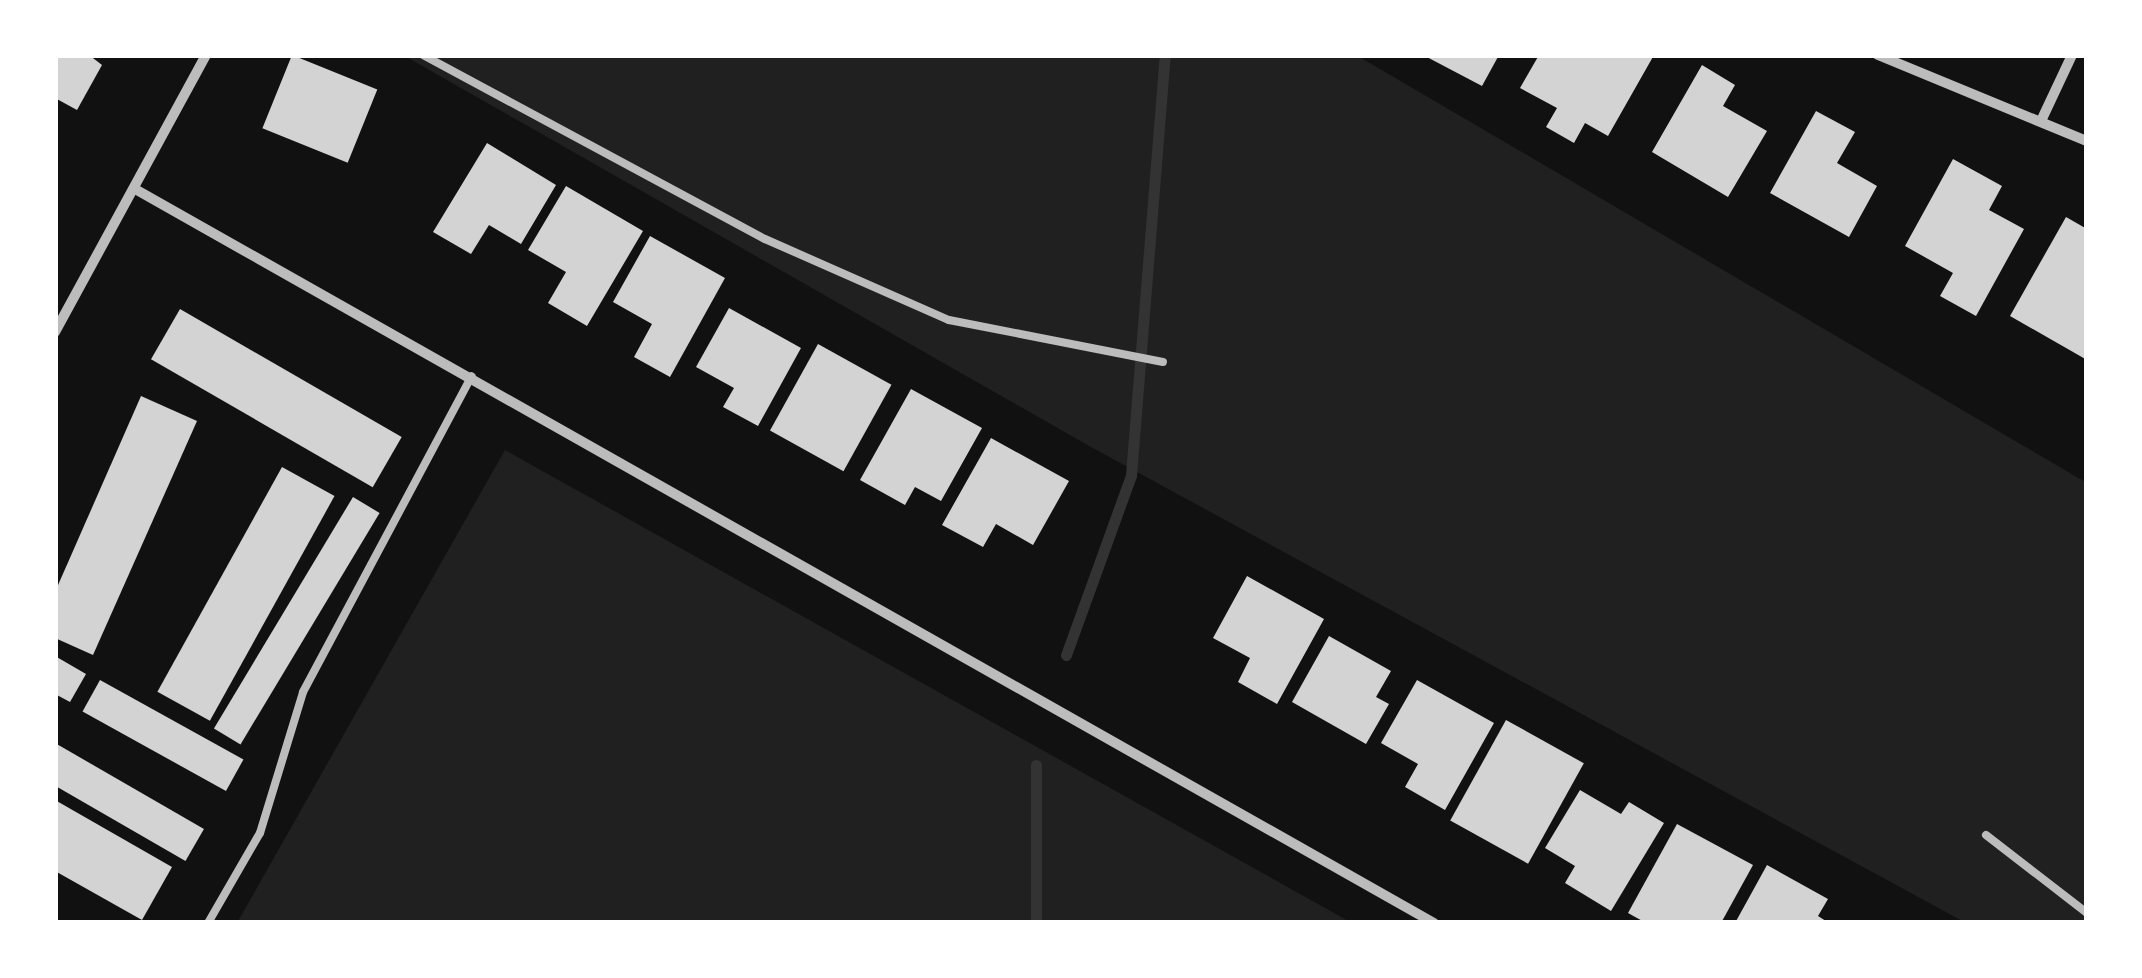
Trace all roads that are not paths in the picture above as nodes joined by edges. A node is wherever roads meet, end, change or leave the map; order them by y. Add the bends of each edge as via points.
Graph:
1 (206, 55) edge
2 (423, 55) edge
3 (1878, 55) edge
4 (2072, 55) edge
5 (2041, 121) junction
6 (2087, 142) edge
7 (135, 189) junction
8 (55, 332) edge
9 (1163, 362) dead end
10 (472, 376) junction
11 (1986, 835) dead end
12 (2087, 913) edge
13 (208, 923) edge
14 (1434, 923) edge

1 - 7 street
2 - 9 lane via 765,239 949,320
3 - 5 street
4 - 5 street
5 - 6 street
7 - 8 street
7 - 10 street
10 - 13 lane via 303,692 260,833
10 - 14 street
11 - 12 lane

